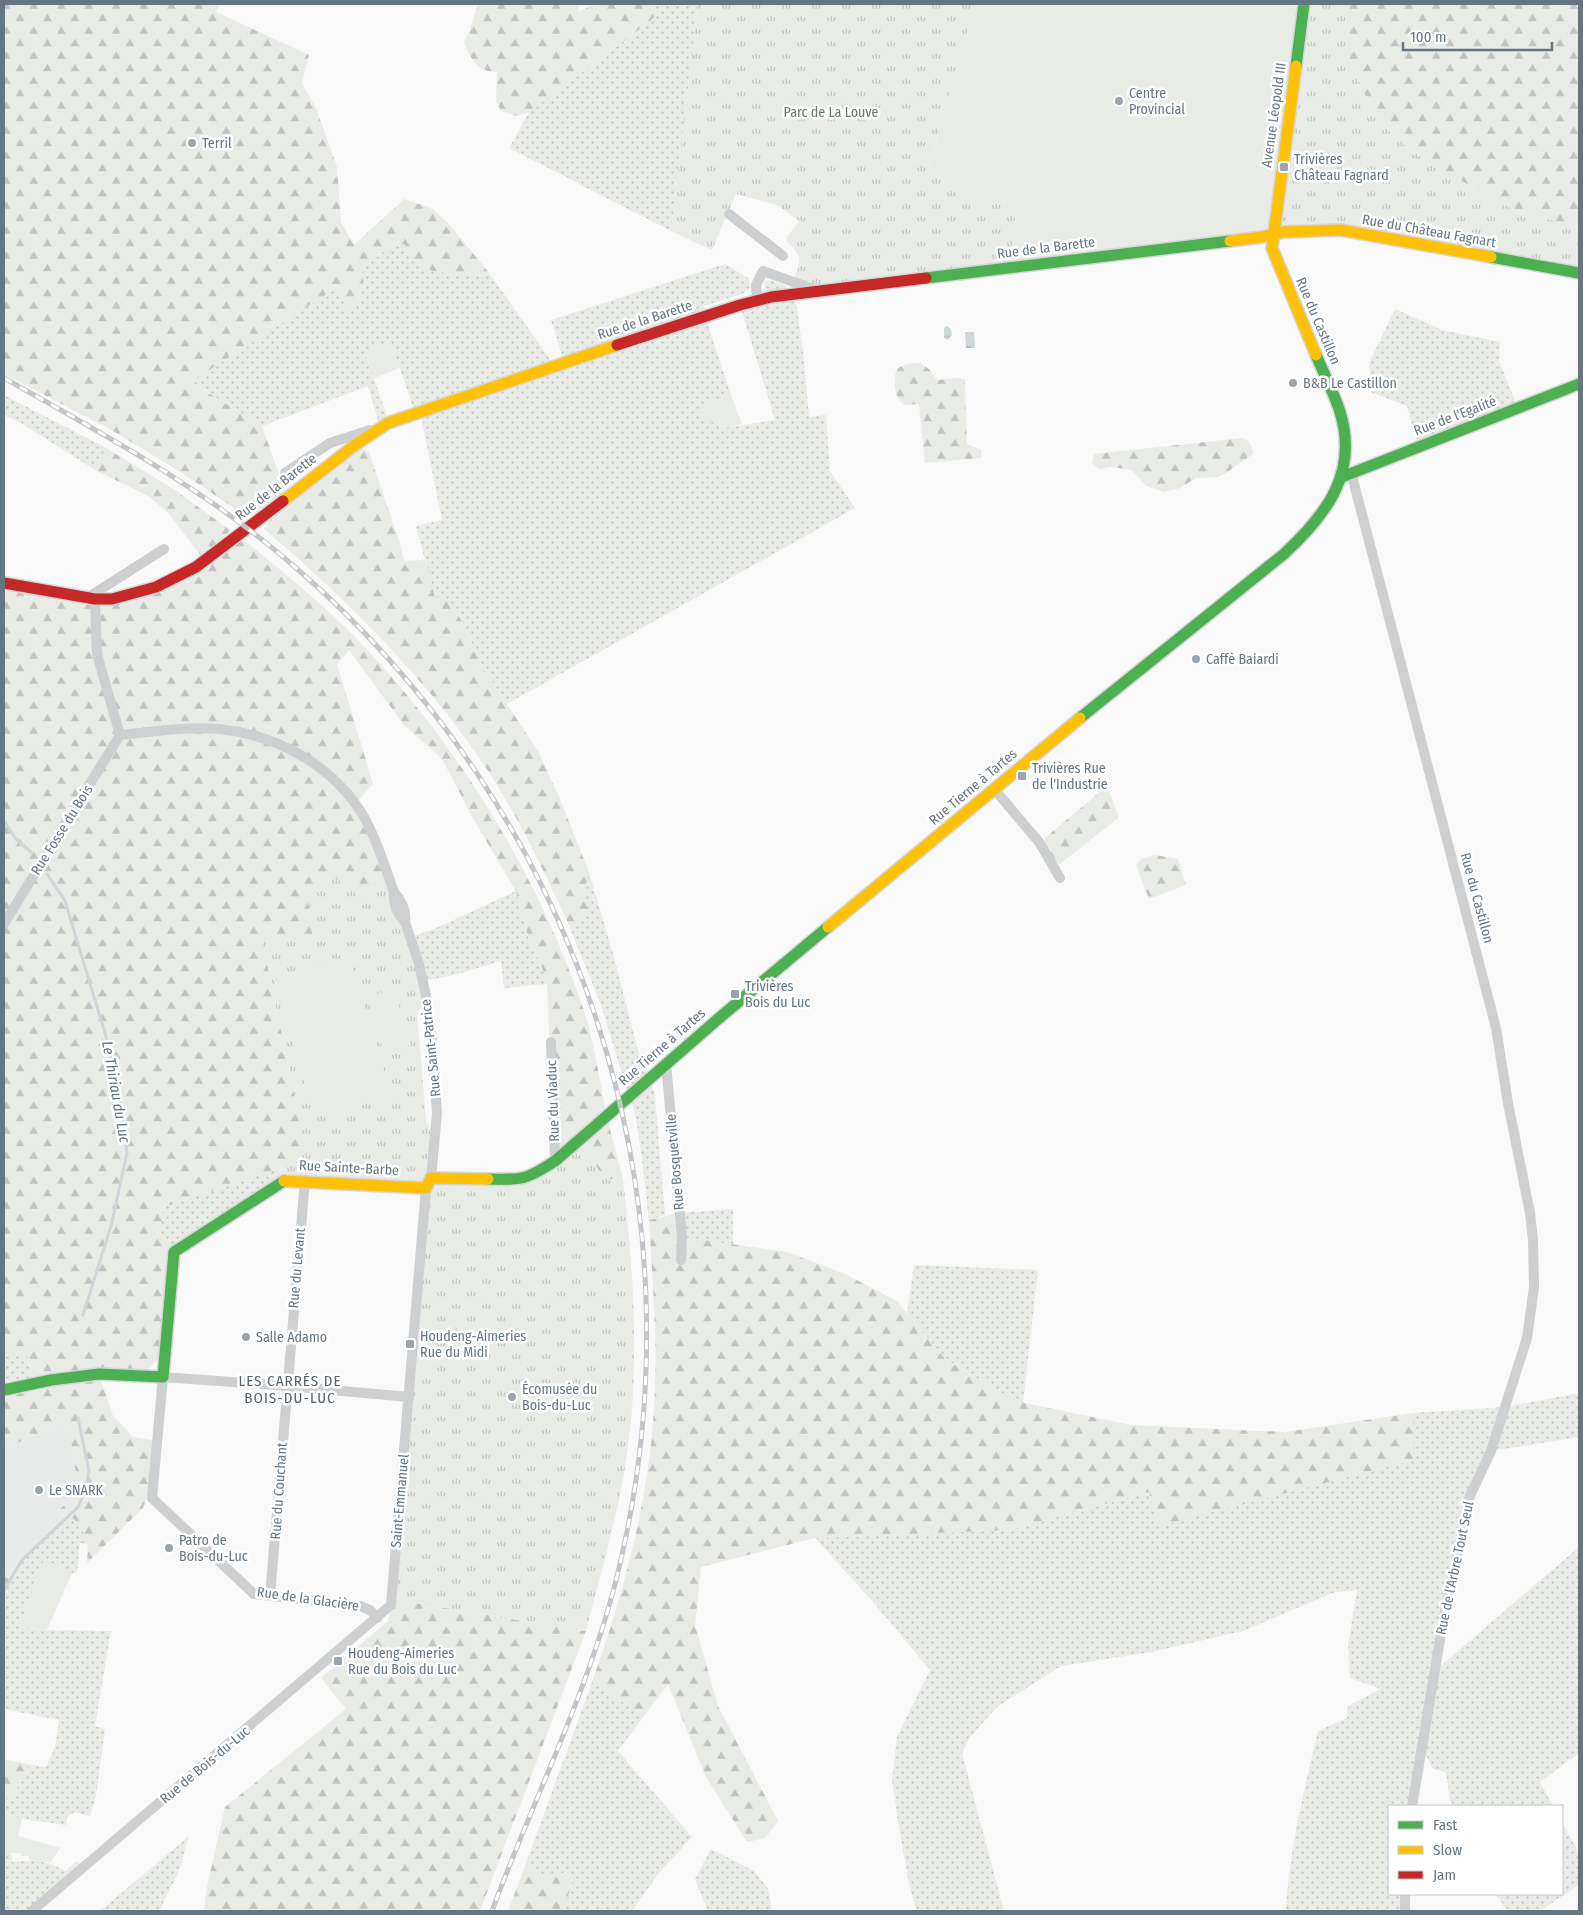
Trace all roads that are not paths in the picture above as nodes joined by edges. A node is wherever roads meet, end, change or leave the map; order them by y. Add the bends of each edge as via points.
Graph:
1 (1304, 4) edge
2 (730, 214) dead end
3 (1273, 233) junction
4 (783, 256) dead end
5 (1579, 273) edge
6 (817, 290) junction
7 (757, 300) junction
8 (1579, 384) edge
9 (380, 427) junction
10 (285, 473) dead end
11 (1347, 474) junction
12 (164, 548) dead end
13 (4, 583) edge
14 (91, 598) junction
15 (120, 735) junction
16 (994, 789) junction
17 (1060, 878) dead end
18 (4, 924) edge
19 (550, 1042) dead end
20 (666, 1064) junction
21 (610, 1112) joint
22 (555, 1161) junction
23 (305, 1180) junction
24 (429, 1183) junction
25 (681, 1260) dead end
26 (1527, 1338) joint
27 (163, 1377) junction
28 (287, 1386) junction
29 (4, 1390) edge
30 (409, 1398) junction
31 (270, 1596) junction
32 (391, 1605) joint
33 (377, 1618) junction
34 (1412, 1805) edge
35 (1405, 1895) edge
36 (32, 1911) edge
37 (1405, 1911) edge

1 - 3 street, Avenue Léopold III
2 - 4 street
3 - 5 street, Rue du Château Fagnart via 1341,230
3 - 6 street, Rue de la Barette via 944,277
3 - 11 street, Rue du Castillon via 1274,256 1340,413
6 - 7 street, Rue de la Barette
6 - 7 street via 763,271 756,285
7 - 9 street, Rue de la Barette
8 - 11 street, Rue de l'Egalité
9 - 10 street via 330,443
9 - 14 street, Rue de la Barette via 196,567 156,587 112,599
11 - 16 street, Rue Tierne à Tartes via 1323,516 1301,540
11 - 26 street, Rue du Castillon via 1496,1028 1533,1240 1534,1287
12 - 14 street
13 - 14 street, Rue de la Barette
14 - 15 street via 97,654
15 - 18 street, Rue Fosse du Bois
15 - 24 street, Rue Saint-Patrice via 217,729 259,736 290,748 330,776 355,804 371,832 394,892 394,902 405,922 427,1000 437,1113
16 - 17 street via 1039,842
16 - 20 street, Rue Tierne à Tartes
19 - 22 street, Rue du Viaduc
20 - 21 street, Rue Tierne à Tartes
20 - 25 street, Rue Bosquetville via 682,1237
21 - 22 street, Rue Sainte-Barbe
22 - 24 street, Rue Sainte-Barbe via 530,1177 517,1180
23 - 24 street, Rue Sainte-Barbe
23 - 27 street, Rue Sainte-Barbe via 286,1180 174,1252
23 - 28 street, Rue du Levant
24 - 30 street, Rue Saint-Patrice
26 - 34 street, Rue de l'Arbre Tout Seul via 1491,1451 1470,1496 1444,1616
27 - 28 street
27 - 29 street via 99,1374
27 - 31 street, Rue de la Glacière via 152,1498 254,1594
28 - 30 street
28 - 31 street, Rue du Couchant
30 - 32 street, Saint-Emmanuel
31 - 33 street, Rue de la Glacière via 360,1606
32 - 33 street, Rue de Bois-du-Luc
33 - 36 street, Rue de Bois-du-Luc
35 - 37 street

